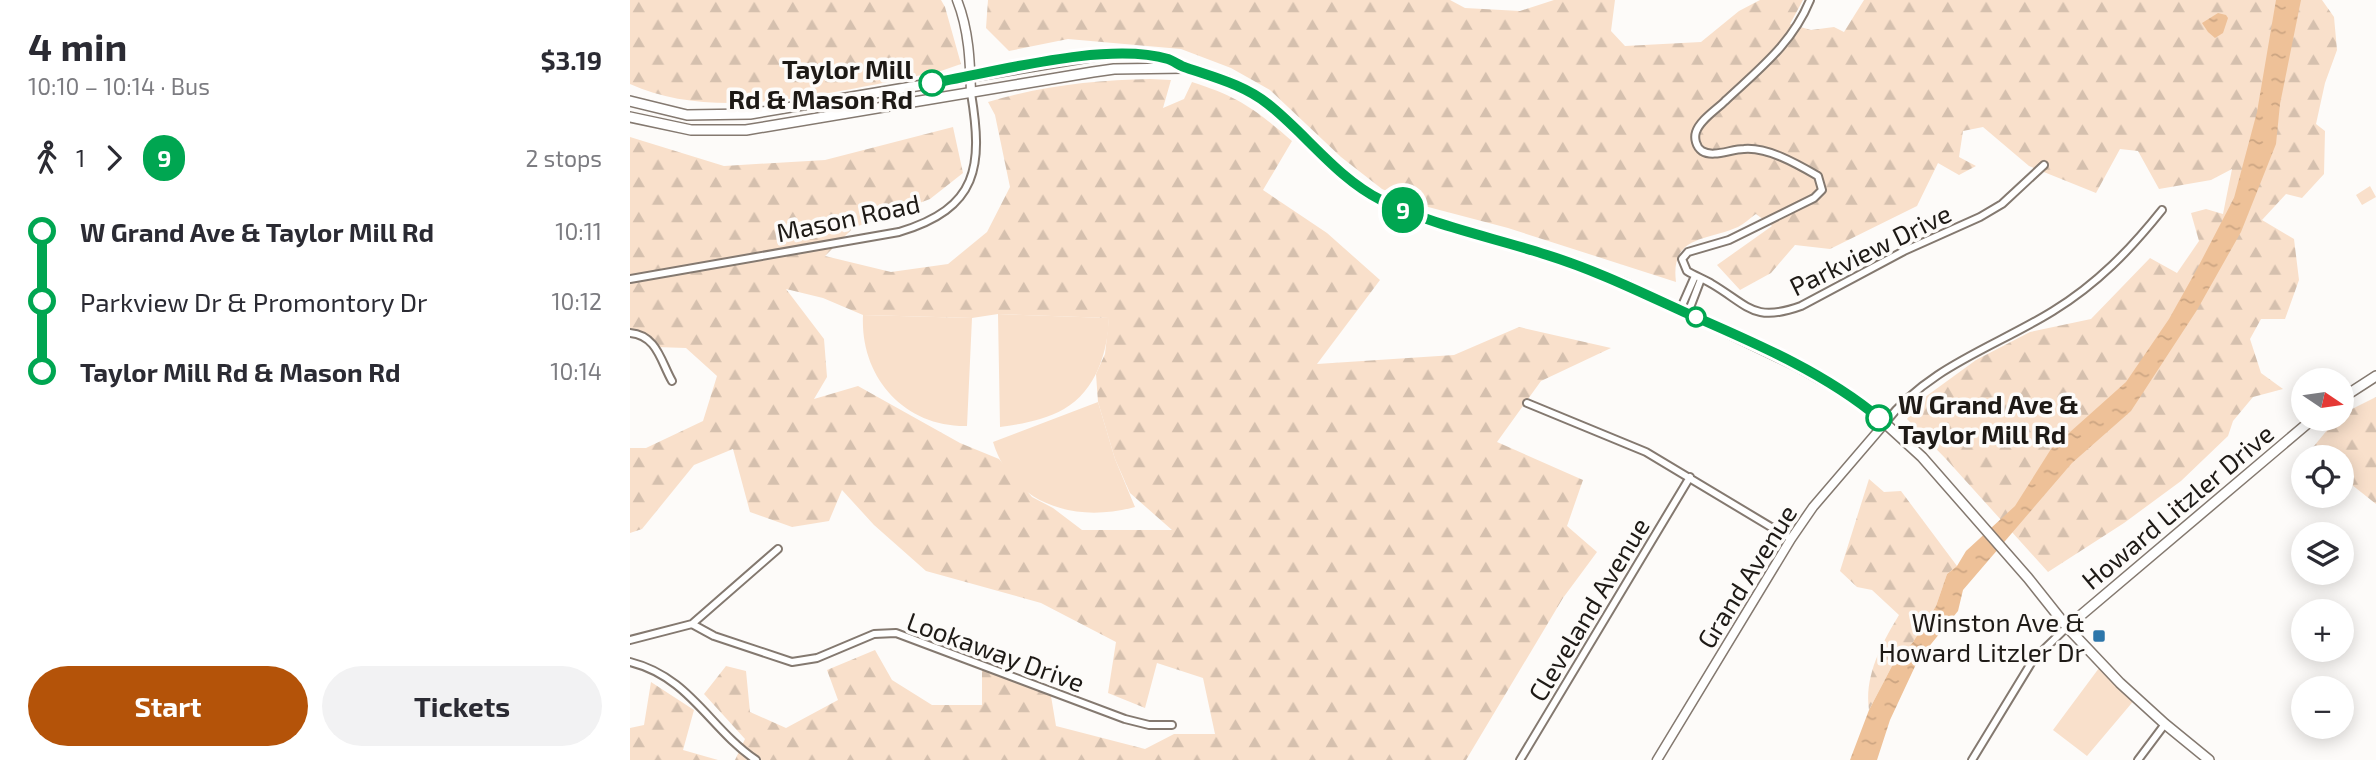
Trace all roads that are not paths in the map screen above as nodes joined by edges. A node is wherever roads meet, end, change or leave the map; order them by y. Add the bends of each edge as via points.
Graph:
1 (957, 0) edge
2 (1810, 0) edge
3 (1186, 68) junction
4 (971, 77) junction
5 (971, 93) junction
6 (630, 101) edge
7 (630, 117) edge
8 (2044, 165) dead end
9 (2162, 210) dead end
10 (1698, 278) junction
11 (630, 279) edge
12 (1684, 312) junction
13 (630, 333) edge
14 (2376, 376) edge
15 (672, 381) dead end
16 (2354, 390) edge
17 (1527, 403) dead end
18 (1885, 423) junction
19 (2299, 431) edge
20 (1690, 477) junction
21 (1791, 539) junction
22 (778, 549) dead end
23 (692, 624) junction
24 (2067, 627) junction
25 (630, 640) edge
26 (630, 662) edge
27 (2165, 724) junction
28 (1172, 725) dead end
29 (756, 760) edge
30 (1520, 760) edge
31 (1657, 760) edge
32 (1972, 760) edge
33 (2138, 760) edge
34 (2209, 760) edge

1 - 4 street
2 - 10 street via 1801,22 1781,48 1696,129 1695,136 1698,147 1712,154 1763,150 1818,176 1822,190 1730,240 1688,252 1683,264
3 - 4 main road via 1168,59 1101,55
3 - 5 main road via 1114,69
3 - 12 main road via 1227,80 1267,103 1347,177 1379,199 1412,214 1586,268
4 - 5 street
4 - 6 main road via 738,115 687,115
5 - 7 main road via 746,130 691,130
5 - 11 street, Mason Road via 978,134 975,166 953,205 934,219 899,232
8 - 10 street, Parkview Drive via 2002,204 1980,217 1784,312 1754,310
9 - 18 street via 2133,246 2079,293 1929,380
10 - 12 street
12 - 18 main road via 1828,383
13 - 15 street via 651,342
14 - 16 main road
17 - 20 street via 1646,452
18 - 21 street, Grand Avenue
18 - 24 main road via 1922,457
19 - 24 main road, Howard Litzler Drive
20 - 21 street
20 - 30 street, Cleveland Avenue
21 - 31 street, Grand Avenue
22 - 23 street
23 - 25 street
23 - 28 street, Lookaway Drive via 792,662 817,658 874,634 895,633 1125,719
24 - 27 main road
24 - 32 street via 2026,669
26 - 29 street via 664,675
27 - 33 street
27 - 34 main road

